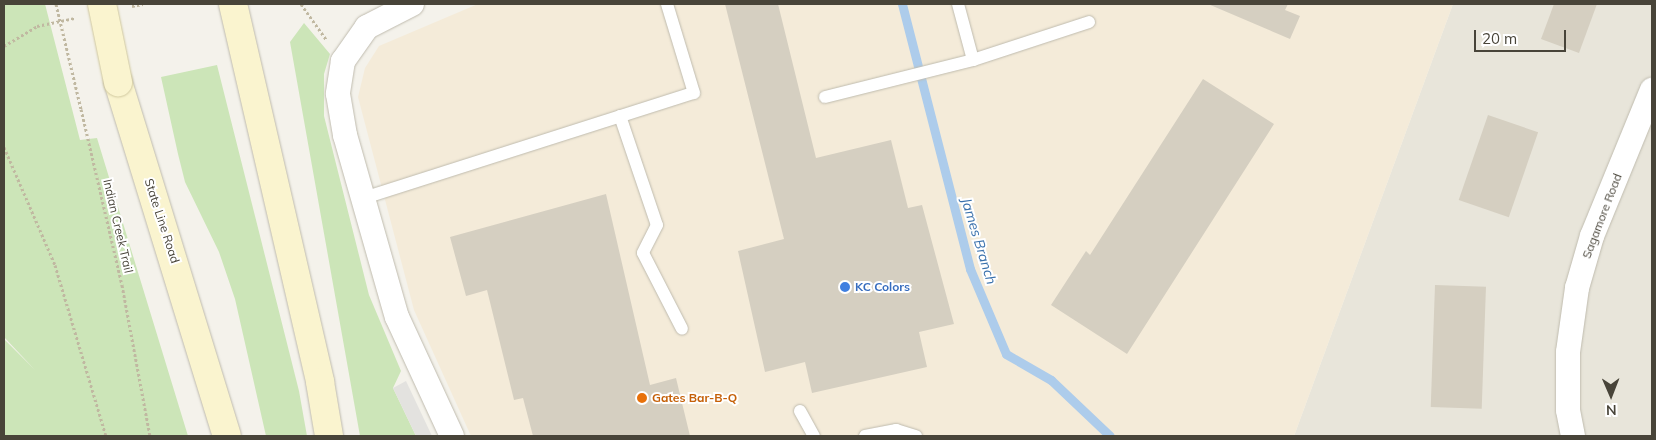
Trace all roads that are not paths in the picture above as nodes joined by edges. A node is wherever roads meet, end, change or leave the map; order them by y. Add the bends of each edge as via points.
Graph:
1 (233, 4) edge
2 (412, 4) edge
3 (667, 4) edge
4 (958, 4) edge
5 (104, 9) edge
6 (1089, 22) dead end
7 (972, 60) junction
8 (1652, 90) edge
9 (825, 97) dead end
10 (620, 116) junction
11 (364, 198) junction
12 (682, 329) dead end
13 (800, 411) dead end
14 (227, 436) edge
15 (329, 436) edge
16 (452, 436) edge
17 (814, 436) edge
18 (865, 436) edge
19 (916, 436) edge
20 (1573, 436) edge

1 - 15 main road
2 - 11 street via 367,27 343,61 338,94
3 - 10 lane via 694,93
4 - 7 lane
5 - 14 main road, State Line Road, bridge via 118,82
6 - 7 lane
7 - 9 lane
8 - 20 street, Sagamore Road via 1592,236 1577,288 1568,352 1568,410
10 - 11 lane
10 - 12 lane via 657,225 643,253
11 - 16 street via 397,317
13 - 17 lane
18 - 19 lane via 896,430

